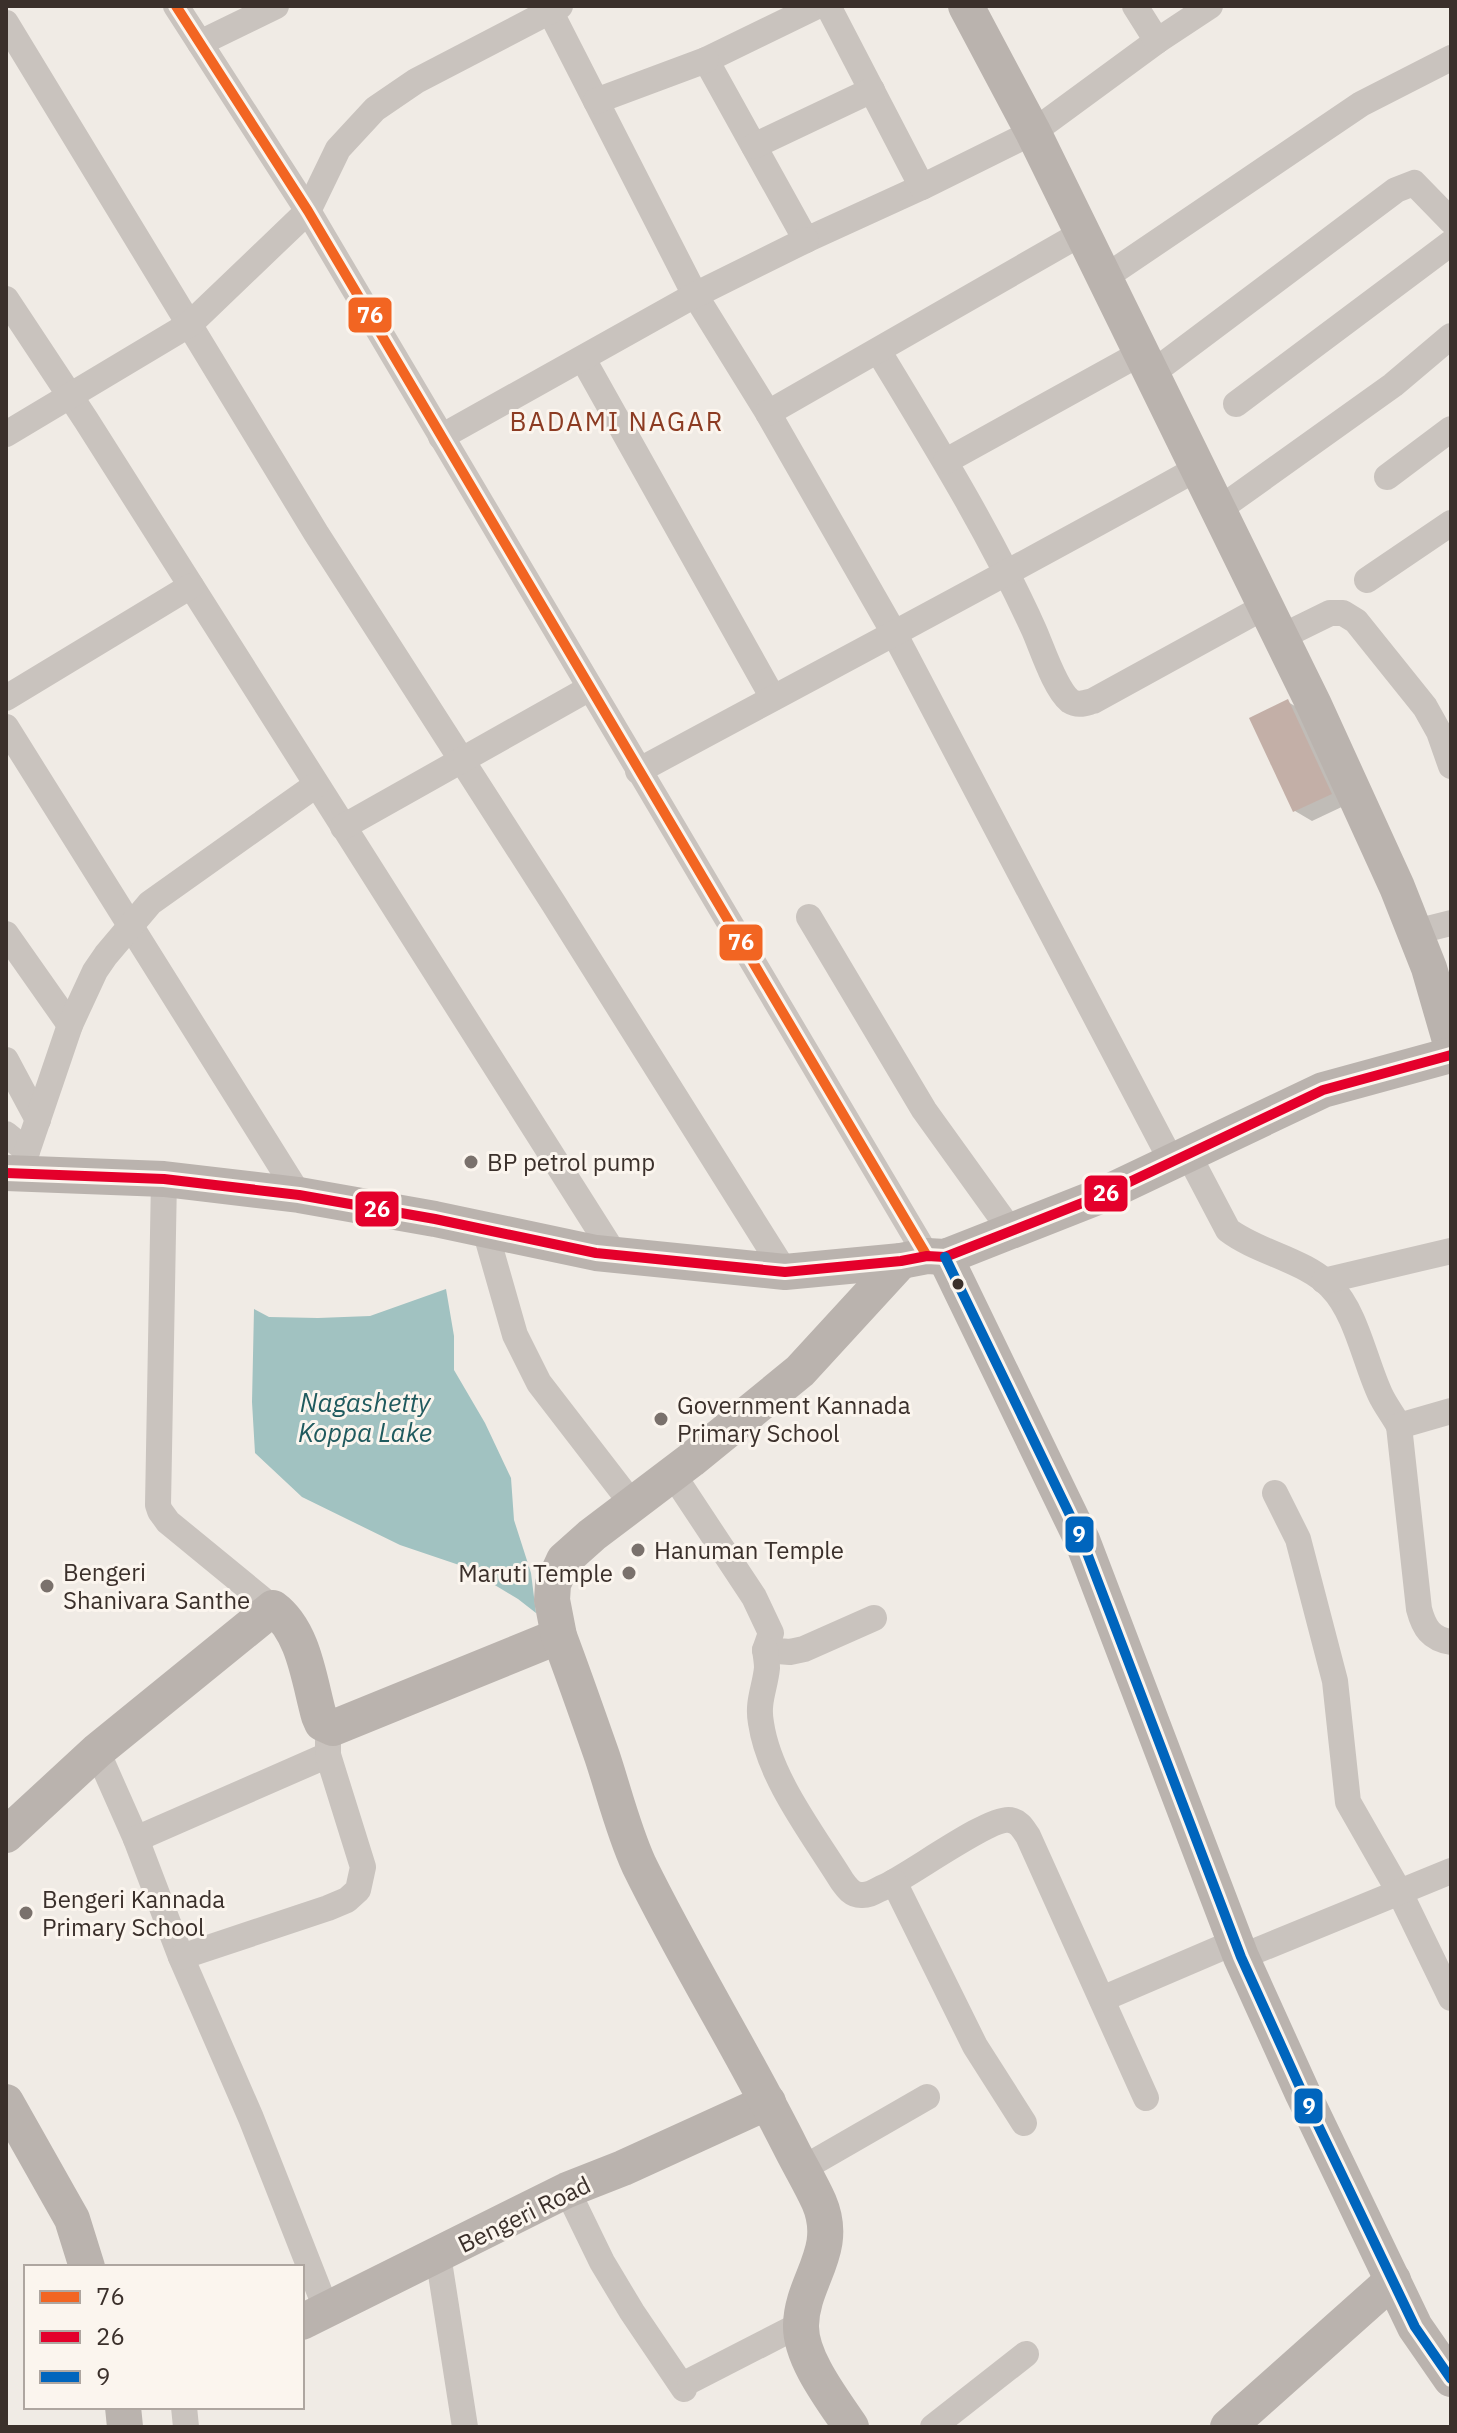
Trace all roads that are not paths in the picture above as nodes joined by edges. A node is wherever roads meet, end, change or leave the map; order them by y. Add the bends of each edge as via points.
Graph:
1 (176, 6) edge
2 (276, 6) edge
3 (817, 6) edge
4 (828, 6) edge
5 (966, 6) edge
6 (1135, 6) edge
7 (1210, 6) edge
8 (555, 9) edge
9 (6, 23) edge
10 (1157, 41) junction
11 (200, 43) junction
12 (1451, 58) edge
13 (706, 60) junction
14 (872, 90) junction
15 (596, 101) junction
16 (1033, 132) junction
17 (754, 146) junction
18 (922, 187) junction
19 (308, 211) junction
20 (1451, 221) edge
21 (1082, 233) junction
22 (806, 240) junction
23 (1451, 243) edge
24 (1104, 278) junction
25 (695, 295) junction
26 (6, 299) edge
27 (190, 324) junction
28 (1451, 336) edge
29 (879, 352) junction
30 (583, 359) junction
31 (1146, 364) junction
32 (69, 394) junction
33 (1236, 404) dead end
34 (768, 413) junction
35 (1451, 429) edge
36 (6, 434) edge
37 (441, 437) junction
38 (946, 461) junction
39 (1198, 468) junction
40 (1387, 477) dead end
41 (1218, 510) junction
42 (1451, 523) edge
43 (1008, 574) junction
44 (1367, 580) dead end
45 (191, 586) junction
46 (1273, 621) junction
47 (894, 633) junction
48 (590, 688) junction
49 (6, 698) edge
50 (773, 698) junction
51 (6, 727) edge
52 (463, 761) junction
53 (1451, 766) edge
54 (638, 771) junction
55 (316, 785) junction
56 (343, 827) junction
57 (809, 917) dead end
58 (1451, 923) edge
59 (131, 926) junction
60 (1415, 932) junction
61 (6, 934) edge
62 (70, 1025) junction
63 (1449, 1058) edge
64 (6, 1060) edge
65 (38, 1120) junction
66 (6, 1134) edge
67 (1180, 1158) junction
68 (18, 1165) edge
69 (164, 1179) junction
70 (299, 1195) junction
71 (485, 1230) junction
72 (1011, 1231) junction
73 (1451, 1251) edge
74 (615, 1255) junction
75 (924, 1258) junction
76 (785, 1272) junction
77 (1324, 1281) junction
78 (1451, 1411) edge
79 (1399, 1426) junction
80 (672, 1473) junction
81 (1275, 1493) dead end
82 (633, 1505) junction
83 (273, 1608) junction
84 (874, 1618) dead end
85 (559, 1636) junction
86 (1451, 1642) edge
87 (765, 1650) junction
88 (328, 1741) junction
89 (97, 1751) junction
90 (6, 1835) edge
91 (136, 1839) junction
92 (1451, 1871) edge
93 (894, 1882) junction
94 (1400, 1893) junction
95 (1238, 1950) junction
96 (181, 1957) junction
97 (1451, 1998) edge
98 (1102, 1999) junction
99 (927, 2097) dead end
100 (1146, 2098) dead end
101 (6, 2102) edge
102 (768, 2102) junction
103 (1024, 2123) dead end
104 (802, 2169) junction
105 (567, 2190) junction
106 (438, 2255) junction
107 (86, 2265) edge
108 (299, 2265) edge
109 (1393, 2280) junction
110 (304, 2282) edge
111 (315, 2316) edge
112 (801, 2324) junction
113 (1441, 2349) edge
114 (1026, 2354) dead end
115 (1451, 2379) edge
116 (465, 2427) edge
117 (851, 2427) edge
118 (933, 2427) edge
119 (1228, 2427) edge

1 - 11 street
2 - 11 street
3 - 13 street
4 - 14 street
5 - 16 street
6 - 10 street
7 - 10 street
8 - 15 street
8 - 19 street via 416,81 375,109 338,149
9 - 27 street
10 - 16 street
11 - 19 street
12 - 24 street via 1361,104
13 - 15 street
13 - 17 street
14 - 17 street
14 - 18 street
15 - 25 street
16 - 18 street
16 - 21 street
17 - 22 street
18 - 22 street
19 - 27 street
19 - 37 street
20 - 31 street via 1414,183 1396,190
21 - 24 street
21 - 29 street
22 - 25 street
23 - 33 street
24 - 31 street
25 - 30 street
25 - 34 street
26 - 32 street
27 - 32 street
27 - 52 street
28 - 41 street via 1393,385
29 - 34 street
29 - 38 street
30 - 37 street
30 - 50 street
31 - 38 street
31 - 39 street
32 - 36 street
32 - 45 street
34 - 47 street
35 - 40 street
37 - 48 street
38 - 43 street
39 - 41 street
39 - 43 street
41 - 46 street
42 - 44 street
43 - 46 street via 1056,680 1079,705
43 - 47 street
45 - 49 street
45 - 55 street
46 - 53 street via 1330,613 1356,621 1425,707
46 - 60 street
47 - 50 street
47 - 67 street
48 - 52 street
48 - 54 street
50 - 54 street
51 - 59 street
52 - 56 street
52 - 76 street
54 - 75 street
55 - 56 street
55 - 59 street via 150,903
56 - 74 street
57 - 72 street via 924,1110
58 - 60 street
59 - 62 street via 95,971
59 - 70 street
60 - 63 street via 1429,968
61 - 62 street
62 - 65 street
63 - 67 street via 1323,1090
64 - 65 street
65 - 68 street
66 - 68 street
67 - 72 street
67 - 77 street via 1228,1230
68 - 69 street
69 - 70 street
69 - 83 street via 158,1505 168,1522
70 - 71 street
71 - 74 street
71 - 82 street via 515,1335 539,1383
72 - 75 street
73 - 77 street
74 - 76 street
75 - 76 street
75 - 80 street via 800,1371
75 - 95 street via 1082,1540
77 - 79 street via 1341,1299
78 - 79 street
79 - 86 street via 1419,1609 1433,1636
80 - 82 street
80 - 87 street via 754,1597 771,1633
81 - 94 street via 1298,1539 1335,1681 1348,1802
82 - 85 street via 564,1560 553,1584
83 - 88 street via 293,1630
83 - 89 street
84 - 87 street via 804,1649
85 - 88 street via 338,1727
85 - 102 street via 637,1861
87 - 93 street via 761,1723 784,1787 850,1892 869,1894
88 - 91 street
88 - 96 street via 363,1867 358,1890 328,1908
89 - 90 street
89 - 91 street
91 - 96 street
92 - 94 street
93 - 98 street via 985,1827 1013,1820 1028,1836
93 - 103 street via 975,2046
94 - 95 street
94 - 97 street
95 - 98 street
95 - 109 street
96 - 108 street via 251,2118
98 - 100 street
99 - 104 street
101 - 107 street via 72,2219
102 - 104 street
102 - 105 street, Bengeri Road
104 - 112 street via 825,2221 820,2265
105 - 106 street, Bengeri Road
105 - 112 street via 632,2312 687,2385
106 - 111 street
106 - 116 street, Bengeri Road
109 - 113 street via 1415,2327
109 - 119 street
110 - 111 street
112 - 117 street via 808,2355
113 - 115 street
114 - 118 street

